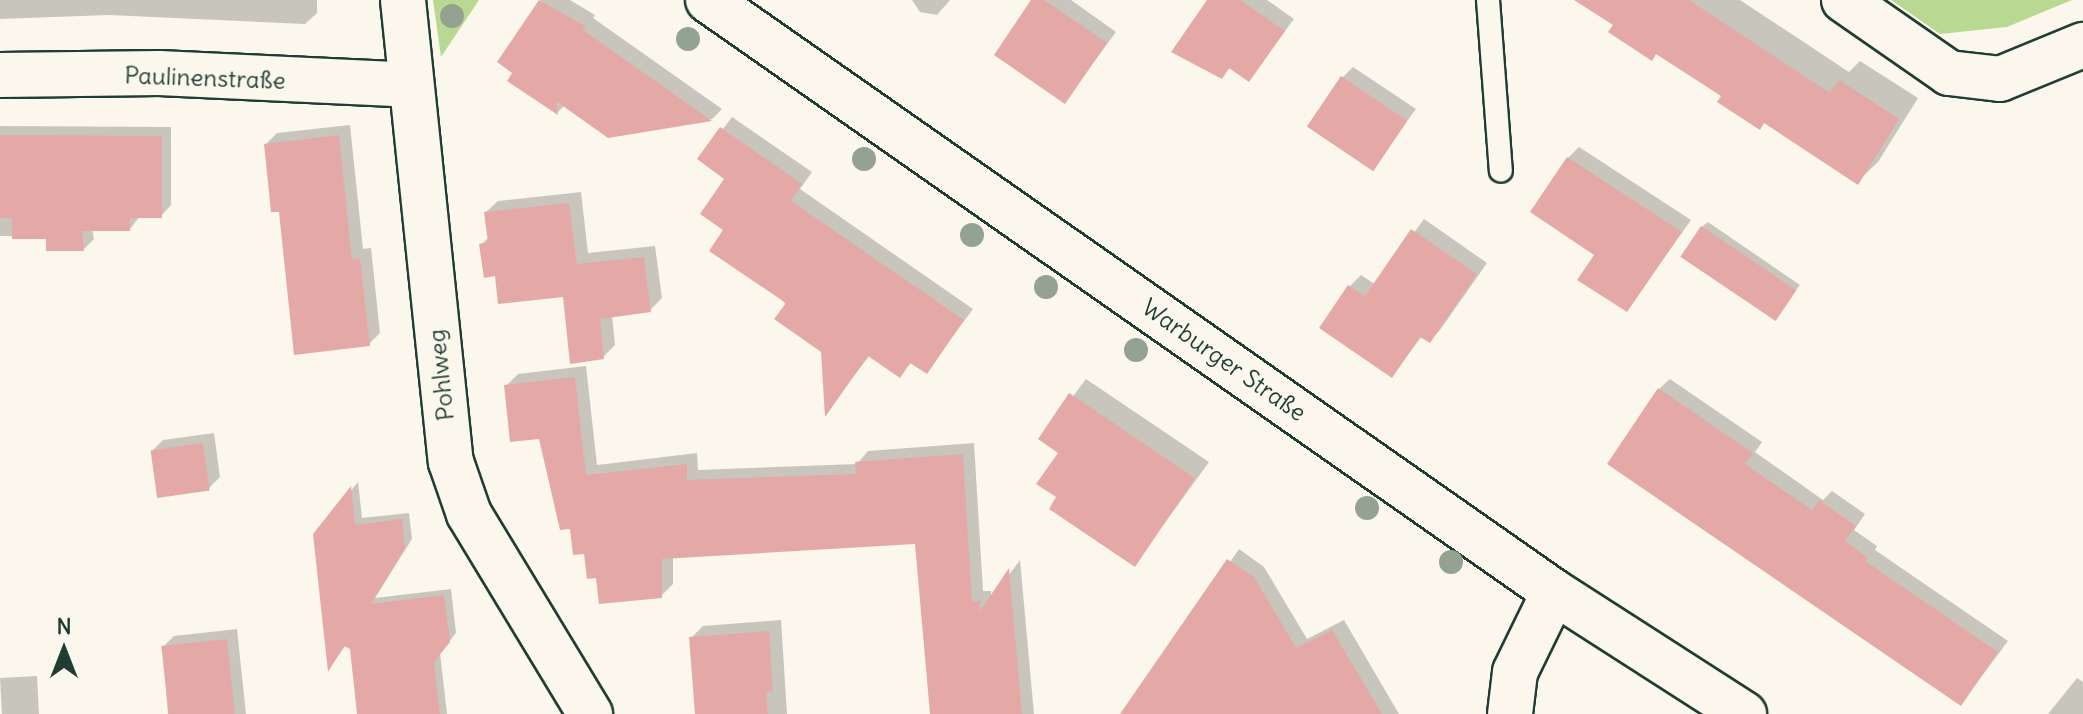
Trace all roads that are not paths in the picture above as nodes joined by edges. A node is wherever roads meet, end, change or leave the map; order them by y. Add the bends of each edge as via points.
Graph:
1 (403, 0) edge
2 (708, 0) edge
3 (1488, 0) edge
4 (1844, 0) edge
5 (2083, 45) edge
6 (0, 75) edge
7 (410, 85) junction
8 (1501, 171) dead end
9 (1554, 592) junction
10 (590, 714) edge
11 (1510, 714) edge
12 (1744, 714) edge

1 - 7 street, Pohlweg
2 - 9 street, Warburger Straße
3 - 8 lane
4 - 5 street via 1949,73 2000,79
6 - 7 street, Paulinenstraße via 159,73
7 - 10 street, Pohlweg via 451,462 469,514
9 - 11 street via 1515,672
9 - 12 street, Warburger Straße

